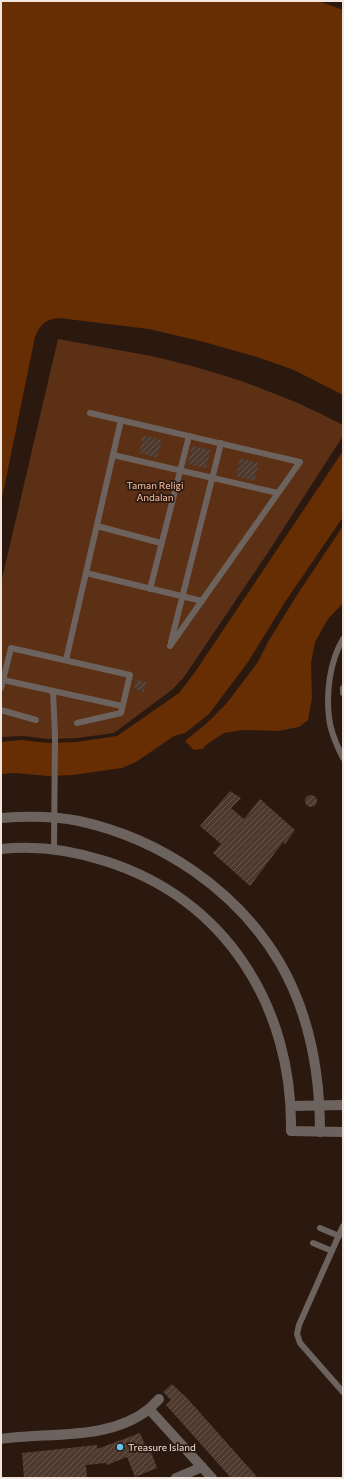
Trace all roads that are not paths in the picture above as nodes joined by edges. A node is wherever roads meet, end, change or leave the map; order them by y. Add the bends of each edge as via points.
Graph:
1 (90, 413) dead end
2 (121, 420) junction
3 (189, 436) junction
4 (221, 443) junction
5 (113, 455) junction
6 (180, 470) junction
7 (212, 478) junction
8 (278, 492) junction
9 (97, 526) junction
10 (161, 543) junction
11 (86, 573) junction
12 (150, 589) junction
13 (183, 597) junction
14 (202, 602) junction
15 (343, 639) edge
16 (66, 660) junction
17 (3, 680) junction
18 (1, 688) edge
19 (343, 688) edge
20 (53, 691) junction
21 (343, 693) edge
22 (122, 706) junction
23 (1, 710) edge
24 (36, 720) dead end
25 (76, 723) dead end
26 (343, 758) edge
27 (1, 818) edge
28 (54, 818) junction
29 (54, 848) junction
30 (1, 849) edge
31 (320, 1105) junction
32 (343, 1105) edge
33 (291, 1106) junction
34 (320, 1132) junction
35 (343, 1132) edge
36 (343, 1226) edge
37 (320, 1228) dead end
38 (339, 1236) junction
39 (313, 1243) dead end
40 (332, 1251) junction
41 (343, 1392) edge
42 (160, 1399) dead end
43 (150, 1409) junction
44 (1, 1439) edge
45 (202, 1467) junction
46 (176, 1478) edge
47 (212, 1478) edge

1 - 2 lane
2 - 3 lane
2 - 5 lane
3 - 4 lane
3 - 6 lane
4 - 7 lane
4 - 8 lane via 300,462
5 - 6 lane
5 - 9 lane
6 - 7 lane
6 - 10 lane
7 - 8 lane
7 - 13 lane
8 - 14 lane
9 - 10 lane
9 - 11 lane
10 - 12 lane
11 - 12 lane
11 - 16 lane
12 - 13 lane
13 - 14 lane
13 - 14 lane via 170,646
15 - 26 lane via 338,647 329,682 328,718
16 - 17 lane via 11,648
16 - 22 lane via 130,675
17 - 18 lane
17 - 20 lane
19 - 21 lane
20 - 22 lane
20 - 28 lane
22 - 25 lane via 121,713
23 - 24 lane
27 - 28 street
28 - 29 lane
28 - 31 street via 79,821 108,829 156,849 191,868 242,913 280,963 296,997 308,1031
29 - 30 street
29 - 33 street via 89,855 125,867 157,882 194,908 224,937 248,969 269,1010 281,1044 289,1081
31 - 32 street
31 - 33 street
31 - 34 street
33 - 34 street via 291,1131
34 - 35 street
36 - 38 lane
37 - 38 lane
38 - 40 lane
39 - 40 lane
40 - 41 lane via 297,1334 300,1343
42 - 43 street
43 - 44 street via 140,1416 100,1431
43 - 45 street
45 - 46 street
45 - 47 street

